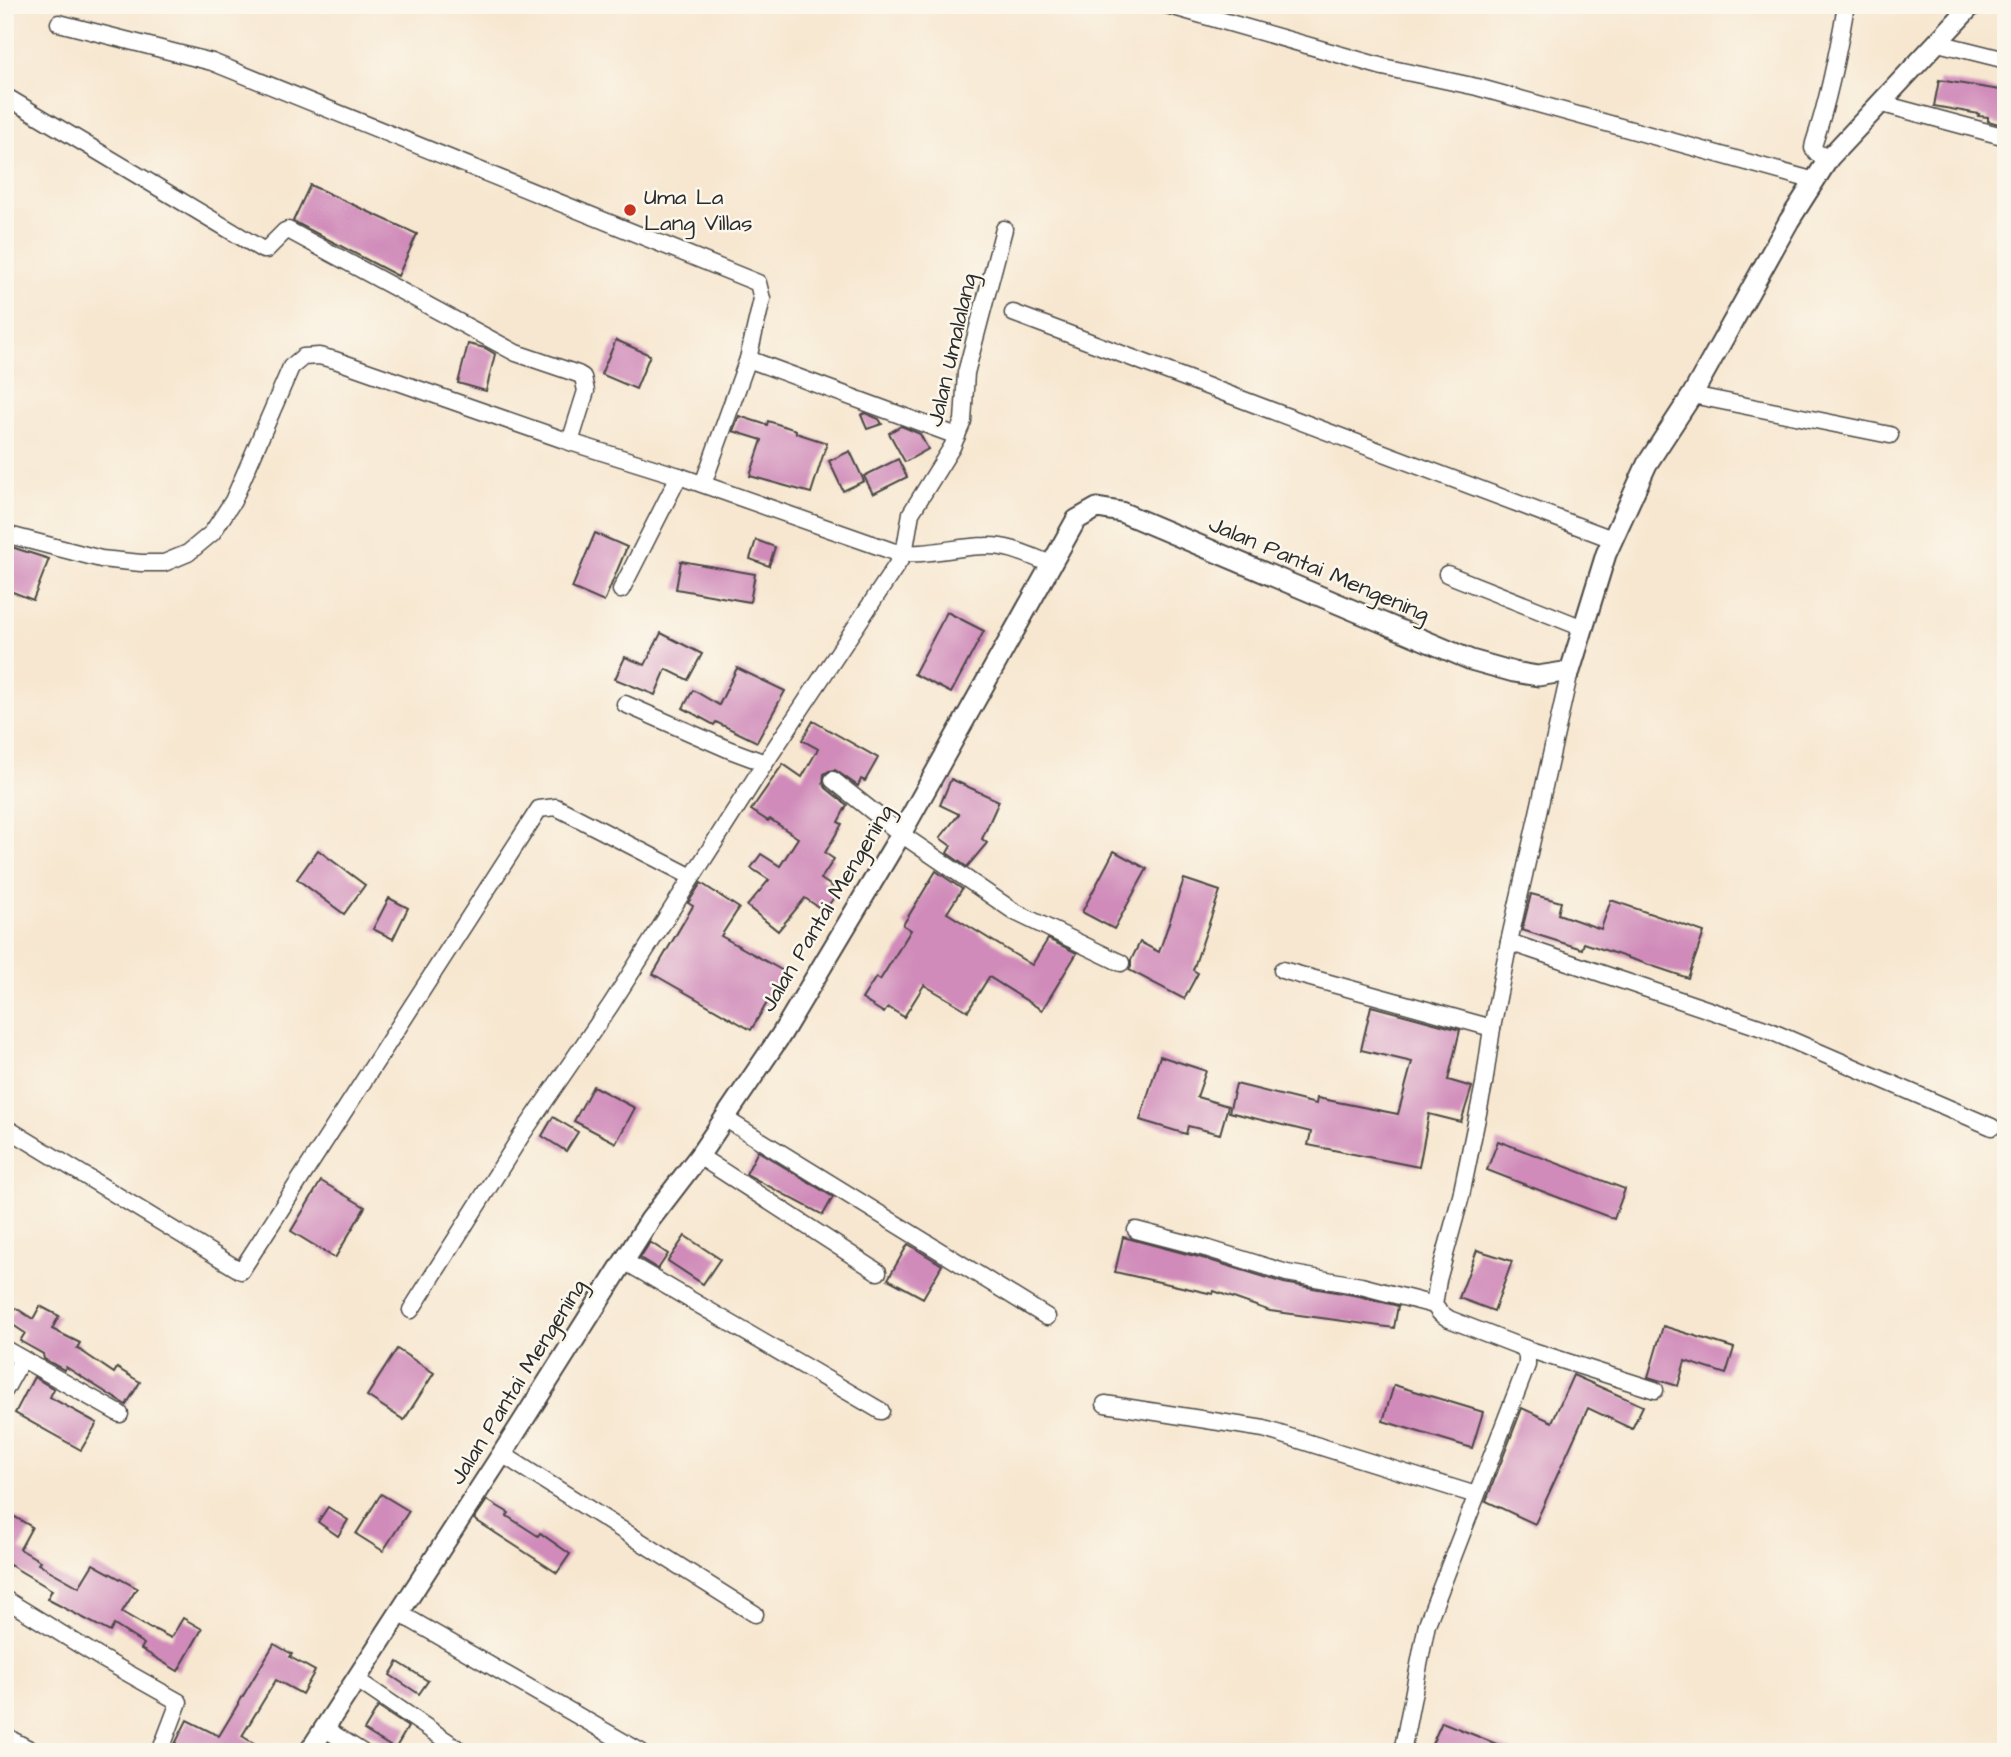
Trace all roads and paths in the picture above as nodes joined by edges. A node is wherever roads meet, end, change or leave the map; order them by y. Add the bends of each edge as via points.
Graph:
1 (1167, 5) edge
2 (1846, 5) edge
3 (1972, 5) edge
4 (59, 23) dead end
5 (1938, 43) junction
6 (2006, 60) edge
7 (5, 96) edge
8 (1879, 103) junction
9 (2006, 137) edge
10 (1829, 158) junction
11 (1815, 181) junction
12 (1004, 229) dead end
13 (1013, 313) dead end
14 (748, 359) junction
15 (1692, 395) junction
16 (1890, 435) dead end
17 (957, 436) junction
18 (570, 442) junction
19 (679, 476) junction
20 (703, 484) junction
21 (5, 534) edge
22 (1612, 539) junction
23 (898, 552) junction
24 (1051, 564) junction
25 (1447, 574) dead end
26 (621, 590) dead end
27 (1583, 628) junction
28 (1570, 671) junction
29 (625, 705) dead end
30 (765, 763) junction
31 (832, 780) dead end
32 (901, 834) junction
33 (692, 877) junction
34 (1509, 942) junction
35 (1121, 963) dead end
36 (1282, 970) dead end
37 (1492, 1028) junction
38 (724, 1118) junction
39 (1992, 1126) dead end
40 (5, 1127) edge
41 (699, 1156) junction
42 (1136, 1230) dead end
43 (624, 1261) junction
44 (878, 1272) dead end
45 (1434, 1305) junction
46 (411, 1310) dead end
47 (1047, 1317) dead end
48 (1524, 1348) junction
49 (5, 1349) edge
50 (22, 1359) junction
51 (5, 1390) edge
52 (1655, 1390) dead end
53 (1105, 1404) dead end
54 (881, 1411) dead end
55 (120, 1415) dead end
56 (502, 1454) junction
57 (1476, 1495) junction
58 (5, 1599) edge
59 (399, 1613) junction
60 (755, 1614) dead end
61 (357, 1680) junction
62 (324, 1728) junction
63 (5, 1734) edge
64 (35, 1752) edge
65 (160, 1752) edge
66 (309, 1752) edge
67 (362, 1752) edge
68 (463, 1752) edge
69 (640, 1752) edge
70 (1402, 1752) edge

1 - 11 street
2 - 10 street via 1828,101 1814,143 1817,153
3 - 5 street
4 - 14 street via 212,62 758,283 762,299
5 - 6 street
5 - 8 street
7 - 18 street via 263,250 288,230 516,353 578,373 586,391
8 - 9 street
8 - 10 street
10 - 11 street
11 - 15 street
12 - 17 street, Jalan Umalalang via 966,373 963,421
13 - 22 street
14 - 17 street
14 - 20 street
15 - 16 street
15 - 22 street via 1647,464
17 - 23 street, Jalan Umalalang via 911,513
18 - 19 street
18 - 21 street via 335,360 303,357 291,367 233,501 212,533 188,553 164,563 101,559
19 - 20 street
19 - 26 street
20 - 23 street
22 - 27 street
23 - 24 street via 990,545
23 - 30 street
24 - 28 street, Jalan Pantai Mengening via 1076,520 1097,509 1108,509 1471,660 1538,676
24 - 32 street, Jalan Pantai Mengening
25 - 27 street
27 - 28 street
28 - 34 street
29 - 30 street
30 - 33 street
31 - 32 street
32 - 35 street via 1015,912
32 - 38 street, Jalan Pantai Mengening via 781,1035
33 - 40 street via 556,807 539,809 241,1271
33 - 46 street
34 - 37 street
34 - 39 street via 1768,1030
36 - 37 street
37 - 45 street via 1461,1196
38 - 41 street, Jalan Pantai Mengening
38 - 47 street
41 - 43 street, Jalan Pantai Mengening
41 - 44 street
42 - 45 street via 1286,1273
43 - 54 street
43 - 56 street, Jalan Pantai Mengening
45 - 48 street via 1448,1319
48 - 52 street
48 - 57 street via 1527,1366
49 - 50 street
50 - 51 street
50 - 55 street
53 - 57 street via 1264,1429
56 - 59 street, Jalan Pantai Mengening
56 - 60 street
57 - 70 street via 1427,1624
58 - 65 street via 179,1702
59 - 61 street, Jalan Pantai Mengening
59 - 69 street
61 - 62 street, Jalan Pantai Mengening
61 - 68 street
62 - 66 street, Jalan Pantai Mengening
62 - 67 street
63 - 64 street

